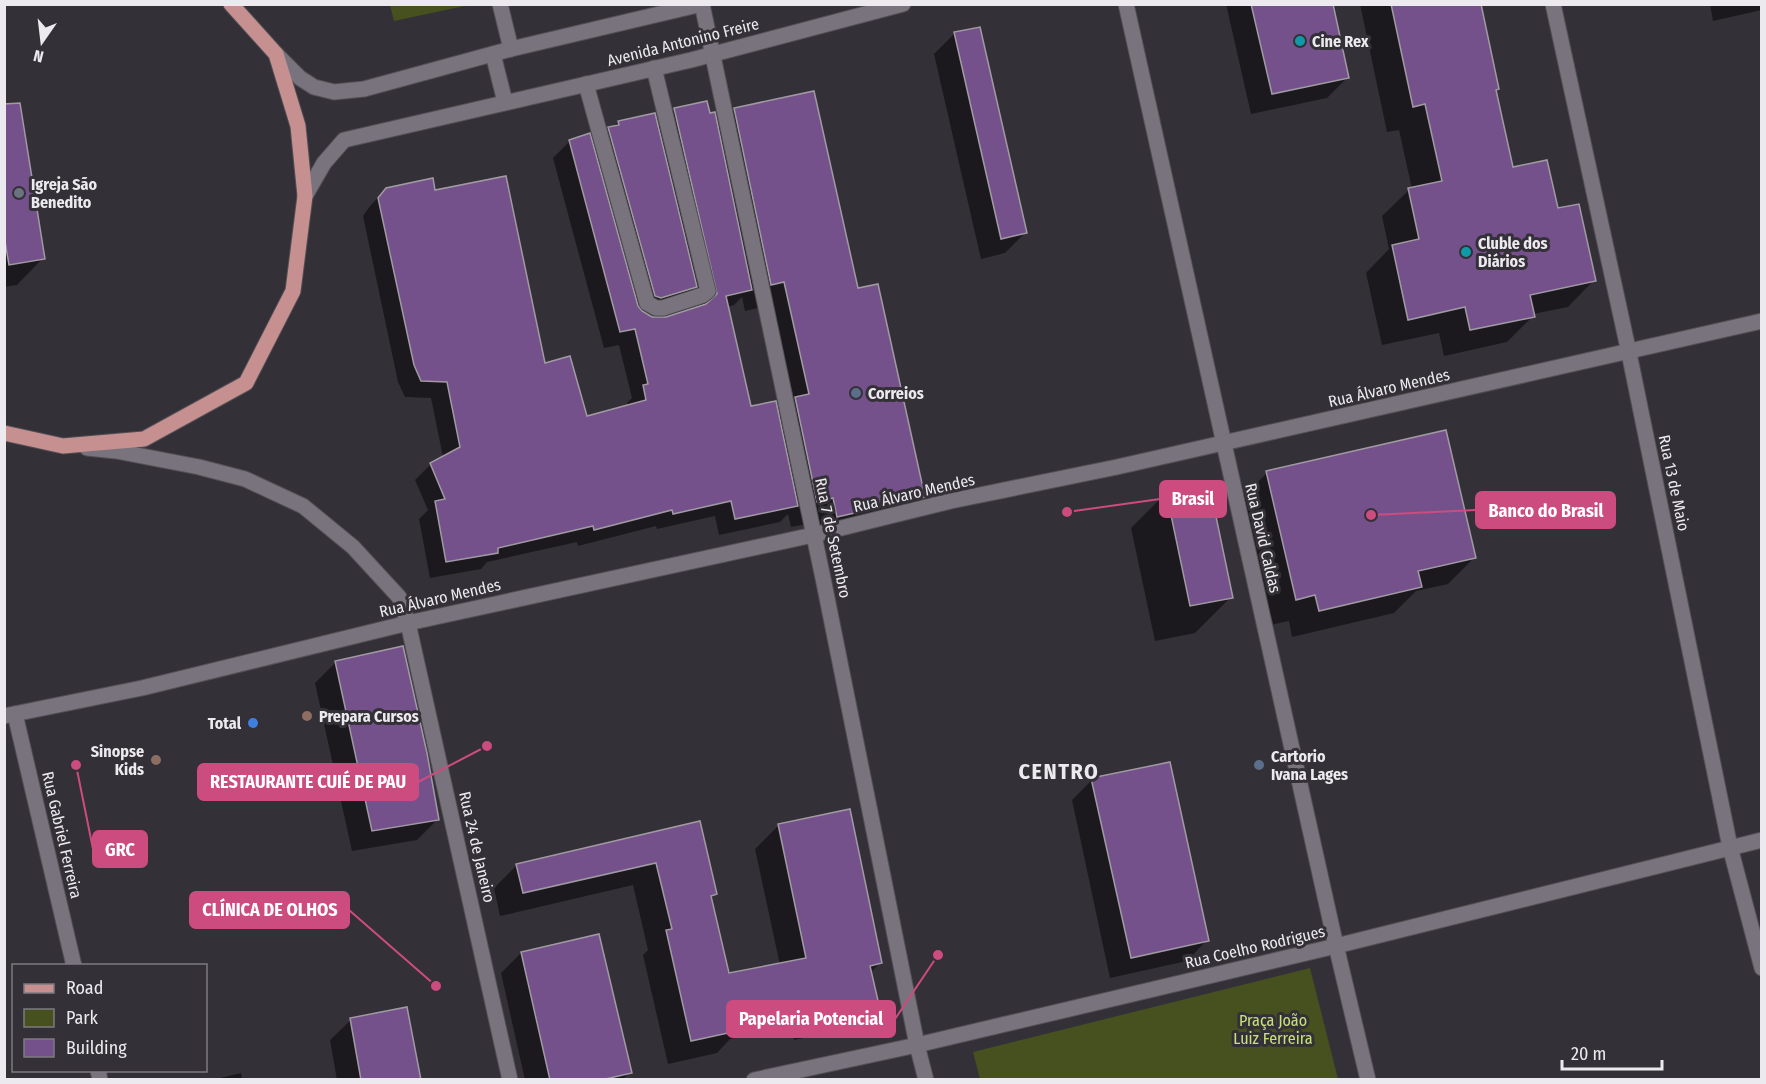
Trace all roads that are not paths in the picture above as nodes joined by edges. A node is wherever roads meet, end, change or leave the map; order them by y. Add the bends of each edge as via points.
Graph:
1 (231, 4) edge
2 (500, 4) edge
3 (702, 4) edge
4 (903, 4) edge
5 (1126, 4) edge
6 (1553, 4) edge
7 (511, 49) junction
8 (276, 54) junction
9 (493, 54) junction
10 (714, 54) junction
11 (654, 68) junction
12 (586, 84) junction
13 (505, 102) junction
14 (305, 196) junction
15 (1761, 321) edge
16 (1629, 353) junction
17 (4, 433) edge
18 (1223, 443) junction
19 (63, 446) junction
20 (813, 535) junction
21 (408, 623) junction
22 (10, 715) edge
23 (1761, 840) edge
24 (1730, 847) junction
25 (1336, 946) junction
26 (73, 964) edge
27 (1761, 968) edge
28 (916, 1045) junction
29 (510, 1080) edge
30 (754, 1080) edge
31 (926, 1080) edge
32 (1368, 1080) edge

1 - 8 main road
2 - 7 street
3 - 7 street, Avenida Antonino Freire
3 - 10 street, Rua 7 de Setembro
4 - 10 street, Avenida Antonino Freire
5 - 18 street, Rua David Caldas
6 - 16 street, Rua 13 de Maio
7 - 9 street, Avenida Antonino Freire
8 - 9 street, Avenida Antonino Freire via 300,78 334,92 364,89
8 - 14 main road via 298,126
9 - 13 street
10 - 11 street, Avenida Antonino Freire
10 - 20 street, Rua 7 de Setembro
11 - 12 street, Avenida Antonino Freire
11 - 12 street via 708,291 663,308 647,303
12 - 13 street, Avenida Antonino Freire
13 - 14 street, Avenida Antonino Freire via 344,140 324,163
14 - 19 main road via 293,291 246,383 144,439
15 - 16 street, Rua Álvaro Mendes
16 - 18 street, Rua Álvaro Mendes
16 - 24 street, Rua 13 de Maio
17 - 19 main road
18 - 20 street, Rua Álvaro Mendes
18 - 25 street, Rua David Caldas
19 - 21 street, Rua 24 de Janeiro via 116,451 199,467 245,479 303,506 353,548 399,597
20 - 21 street, Rua Álvaro Mendes
20 - 28 street, Rua 7 de Setembro
21 - 22 street, Rua Álvaro Mendes via 142,688
21 - 29 street, Rua 24 de Janeiro
22 - 26 street, Rua Gabriel Ferreira
23 - 24 street, Rua Coelho Rodrigues
24 - 25 street, Rua Coelho Rodrigues
24 - 27 street, Rua 13 de Maio
25 - 28 street, Rua Coelho Rodrigues
25 - 32 street, Rua David Caldas
28 - 30 street, Rua Coelho Rodrigues
28 - 31 street, Rua 7 de Setembro

